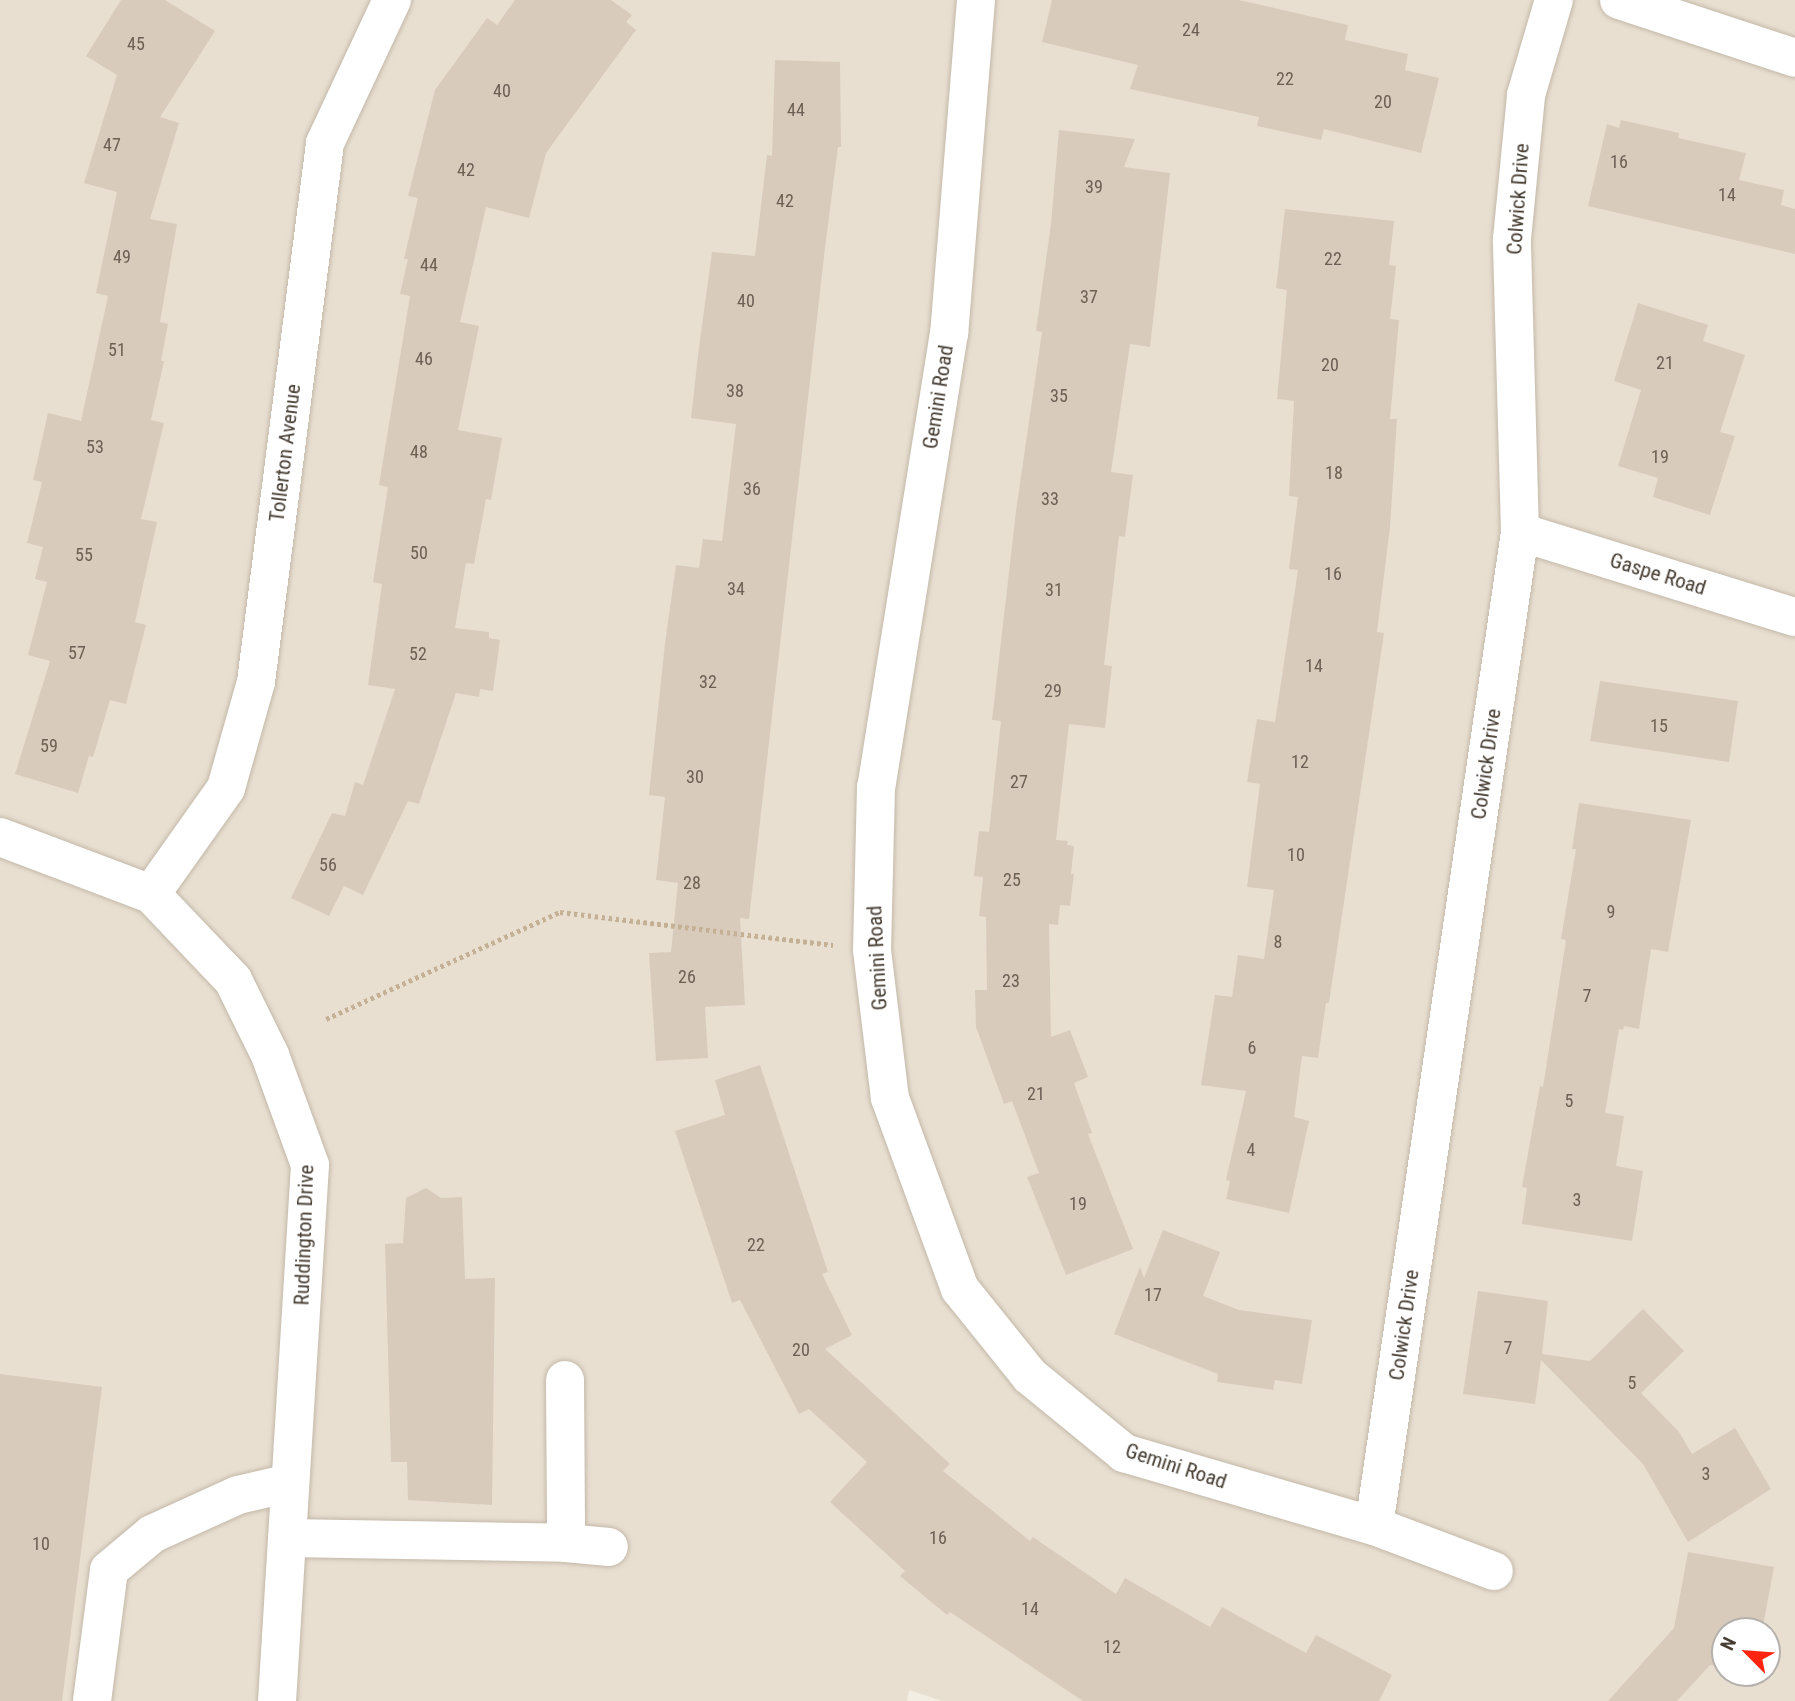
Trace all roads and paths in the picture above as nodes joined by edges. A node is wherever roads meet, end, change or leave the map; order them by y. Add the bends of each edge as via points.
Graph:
1 (392, 0) edge
2 (976, 0) edge
3 (1555, 0) edge
4 (1619, 0) edge
5 (1795, 58) edge
6 (1520, 532) junction
7 (1795, 617) edge
8 (0, 837) edge
9 (151, 894) junction
10 (872, 950) junction
11 (327, 1019) dead end
12 (565, 1380) dead end
13 (290, 1483) junction
14 (1374, 1526) junction
15 (287, 1538) junction
16 (566, 1543) junction
17 (609, 1546) dead end
18 (1494, 1571) dead end
19 (92, 1701) edge
20 (277, 1701) edge

1 - 9 street, Tollerton Avenue via 325,144 256,682 226,788
2 - 10 street, Gemini Road via 949,333 876,787
3 - 6 street, Colwick Drive via 1526,95 1512,239
4 - 5 street
6 - 7 street, Gaspe Road
6 - 14 street, Colwick Drive
8 - 9 street, Ruddington Drive
9 - 13 street, Ruddington Drive via 233,980 270,1055 310,1165
10 - 11 path via 560,912
10 - 14 street, Gemini Road via 890,1098 960,1289 1030,1376 1124,1453
12 - 16 street
13 - 15 street, Ruddington Drive
13 - 19 street via 237,1495 152,1535 109,1570
14 - 18 street, Gemini Road
15 - 16 street
15 - 20 street, Ruddington Drive
16 - 17 street

